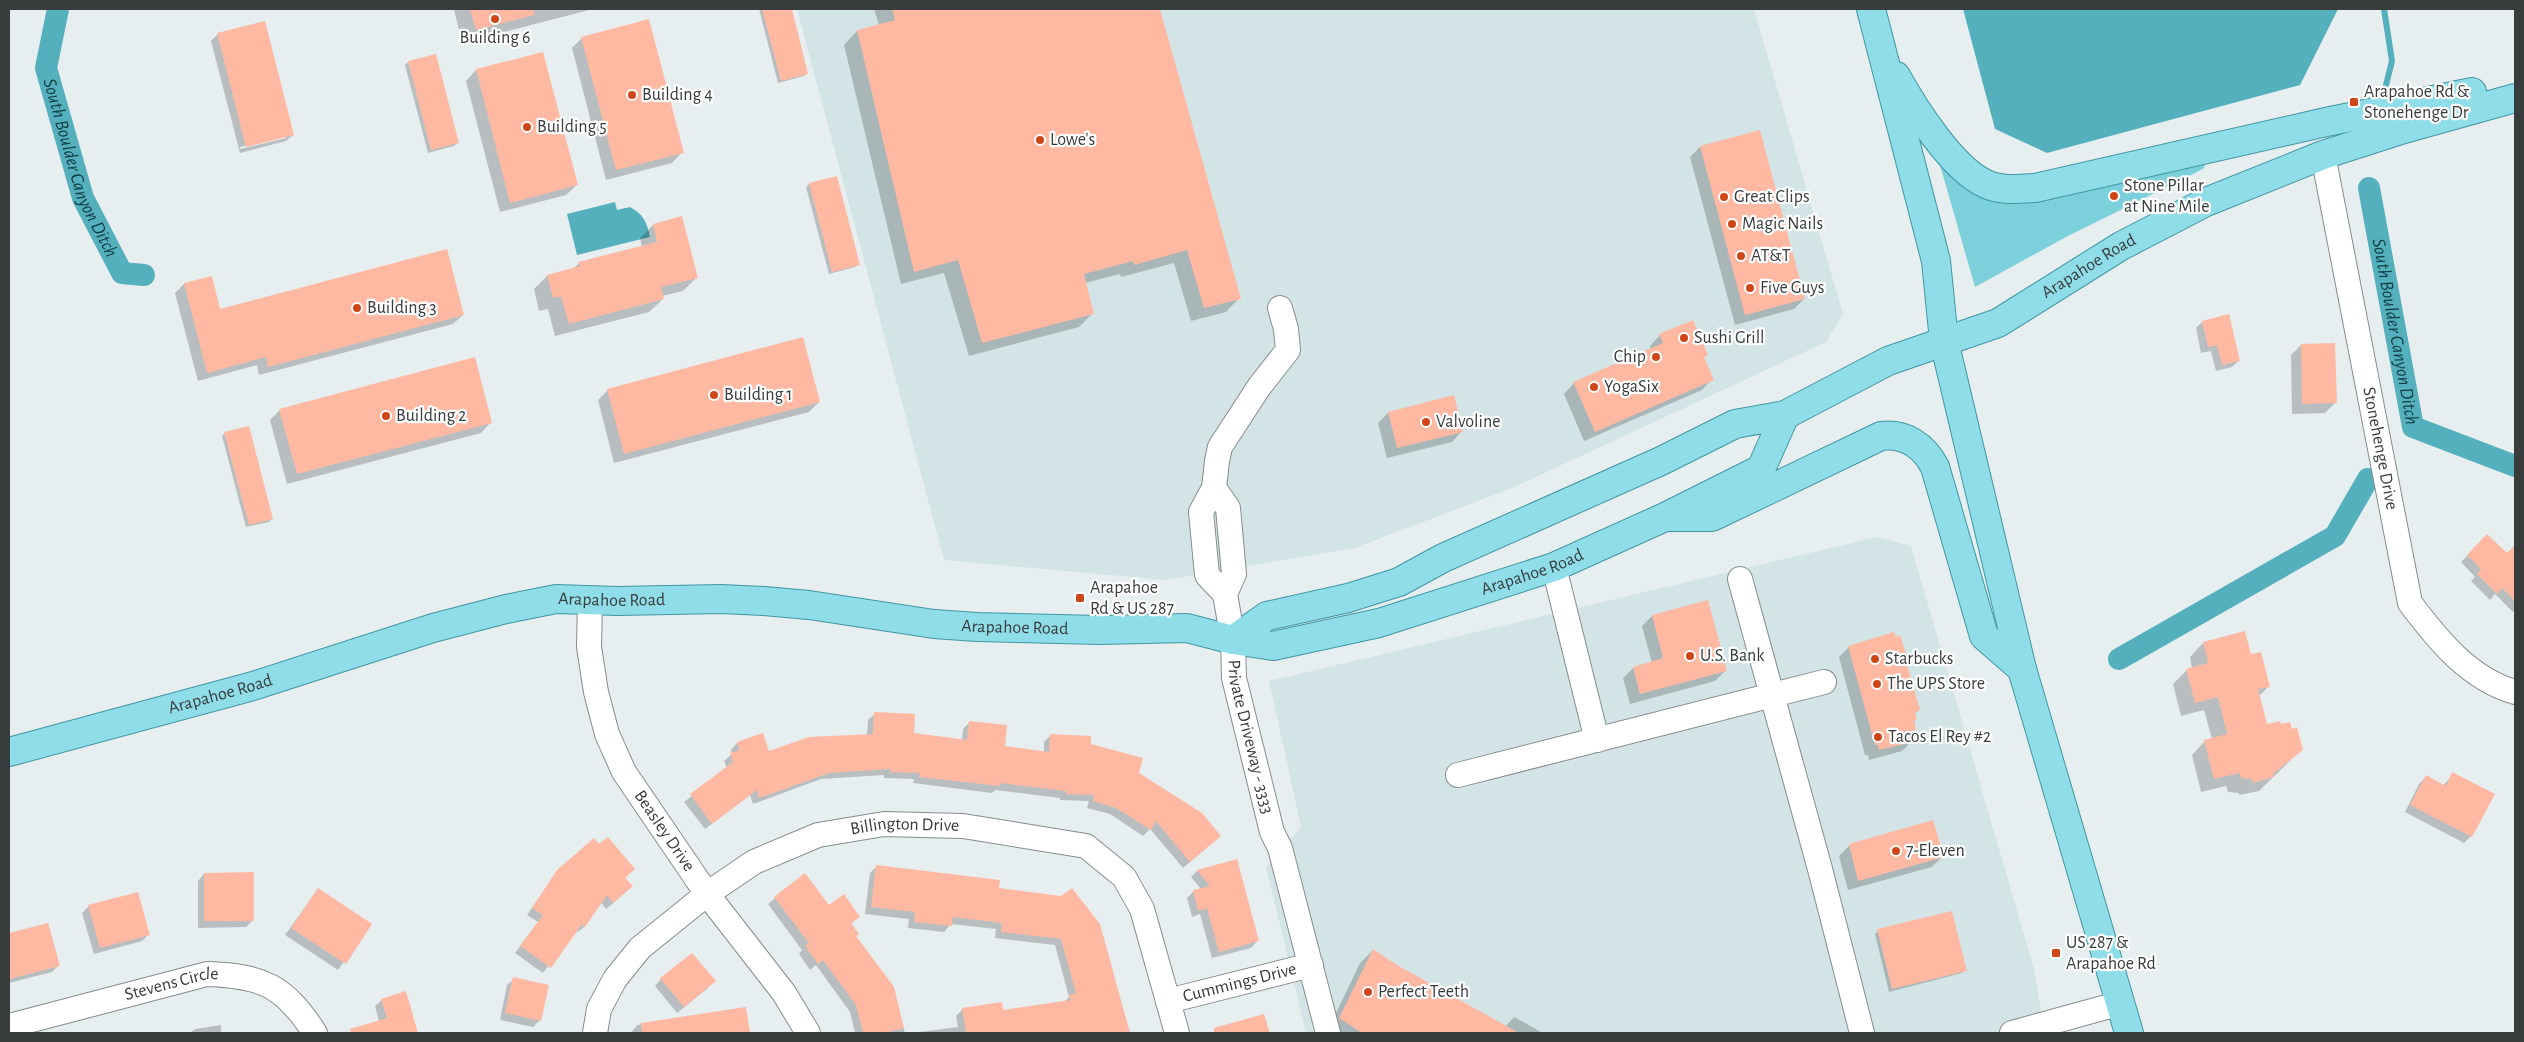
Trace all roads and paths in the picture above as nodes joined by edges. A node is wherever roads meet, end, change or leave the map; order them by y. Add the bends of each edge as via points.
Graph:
1 (1871, 9) edge
2 (1883, 53) junction
3 (2515, 83) edge
4 (2515, 98) edge
5 (2323, 155) junction
6 (1280, 308) dead end
7 (1944, 340) junction
8 (1785, 415) junction
9 (1665, 517) junction
10 (1554, 567) junction
11 (1740, 579) dead end
12 (590, 600) junction
13 (1233, 640) junction
14 (2022, 669) junction
15 (1824, 682) dead end
16 (2515, 692) edge
17 (1772, 695) junction
18 (1597, 740) junction
19 (9, 752) edge
20 (1458, 775) dead end
21 (707, 894) junction
22 (1311, 965) junction
23 (1168, 1001) junction
24 (2121, 1003) junction
25 (9, 1026) edge
26 (315, 1033) edge
27 (596, 1033) edge
28 (808, 1033) edge
29 (1177, 1033) edge
30 (1328, 1033) edge
31 (1862, 1033) edge
32 (2012, 1033) edge
33 (2129, 1033) edge

1 - 2 main road
2 - 3 main road via 1904,91 1960,167 1987,184 2018,189 2035,188
2 - 7 main road via 1936,261
4 - 5 main road, Arapahoe Road
5 - 7 main road, Arapahoe Road via 2206,202 2149,230 1998,323
5 - 16 street, Stonehenge Drive via 2410,603 2437,638 2470,669
6 - 13 street, Private Driveway - 3333 via 1288,350 1259,386 1220,447 1216,461 1214,488 1228,508 1234,574 1225,594
7 - 8 main road, Arapahoe Road via 1888,361
7 - 14 main road
8 - 9 main road, Arapahoe Road via 1761,469
8 - 13 main road, Arapahoe Road via 1735,424 1661,461 1443,558 1399,582 1348,598 1267,616
9 - 10 main road, Arapahoe Road
9 - 14 main road via 1712,517 1881,436 1904,438 1926,452 1935,467 1984,636
10 - 13 main road, Arapahoe Road via 1379,623 1274,646
10 - 18 street
11 - 17 street
12 - 13 main road, Arapahoe Road via 730,599 808,605 934,624 1100,630 1187,628
12 - 19 main road, Arapahoe Road via 556,599 479,616 253,686
12 - 21 street, Beasley Drive via 589,647 607,734 624,772
13 - 22 street, Private Driveway - 3333 via 1234,678 1272,832 1280,848
14 - 24 main road
15 - 17 street
17 - 18 street
17 - 31 street
18 - 20 street
21 - 23 street, Billington Drive via 754,862 818,835 884,824 963,826 1086,846 1124,877 1142,908
21 - 27 street, Billington Drive via 640,948 615,979 599,1009
21 - 28 street, Beasley Drive via 784,992
22 - 23 street, Cummings Drive
22 - 30 street, Private Driveway - 3333
23 - 29 street, Billington Drive
24 - 32 street
24 - 33 main road
25 - 26 street, Stevens Circle via 207,974 241,975 272,986 298,1007

